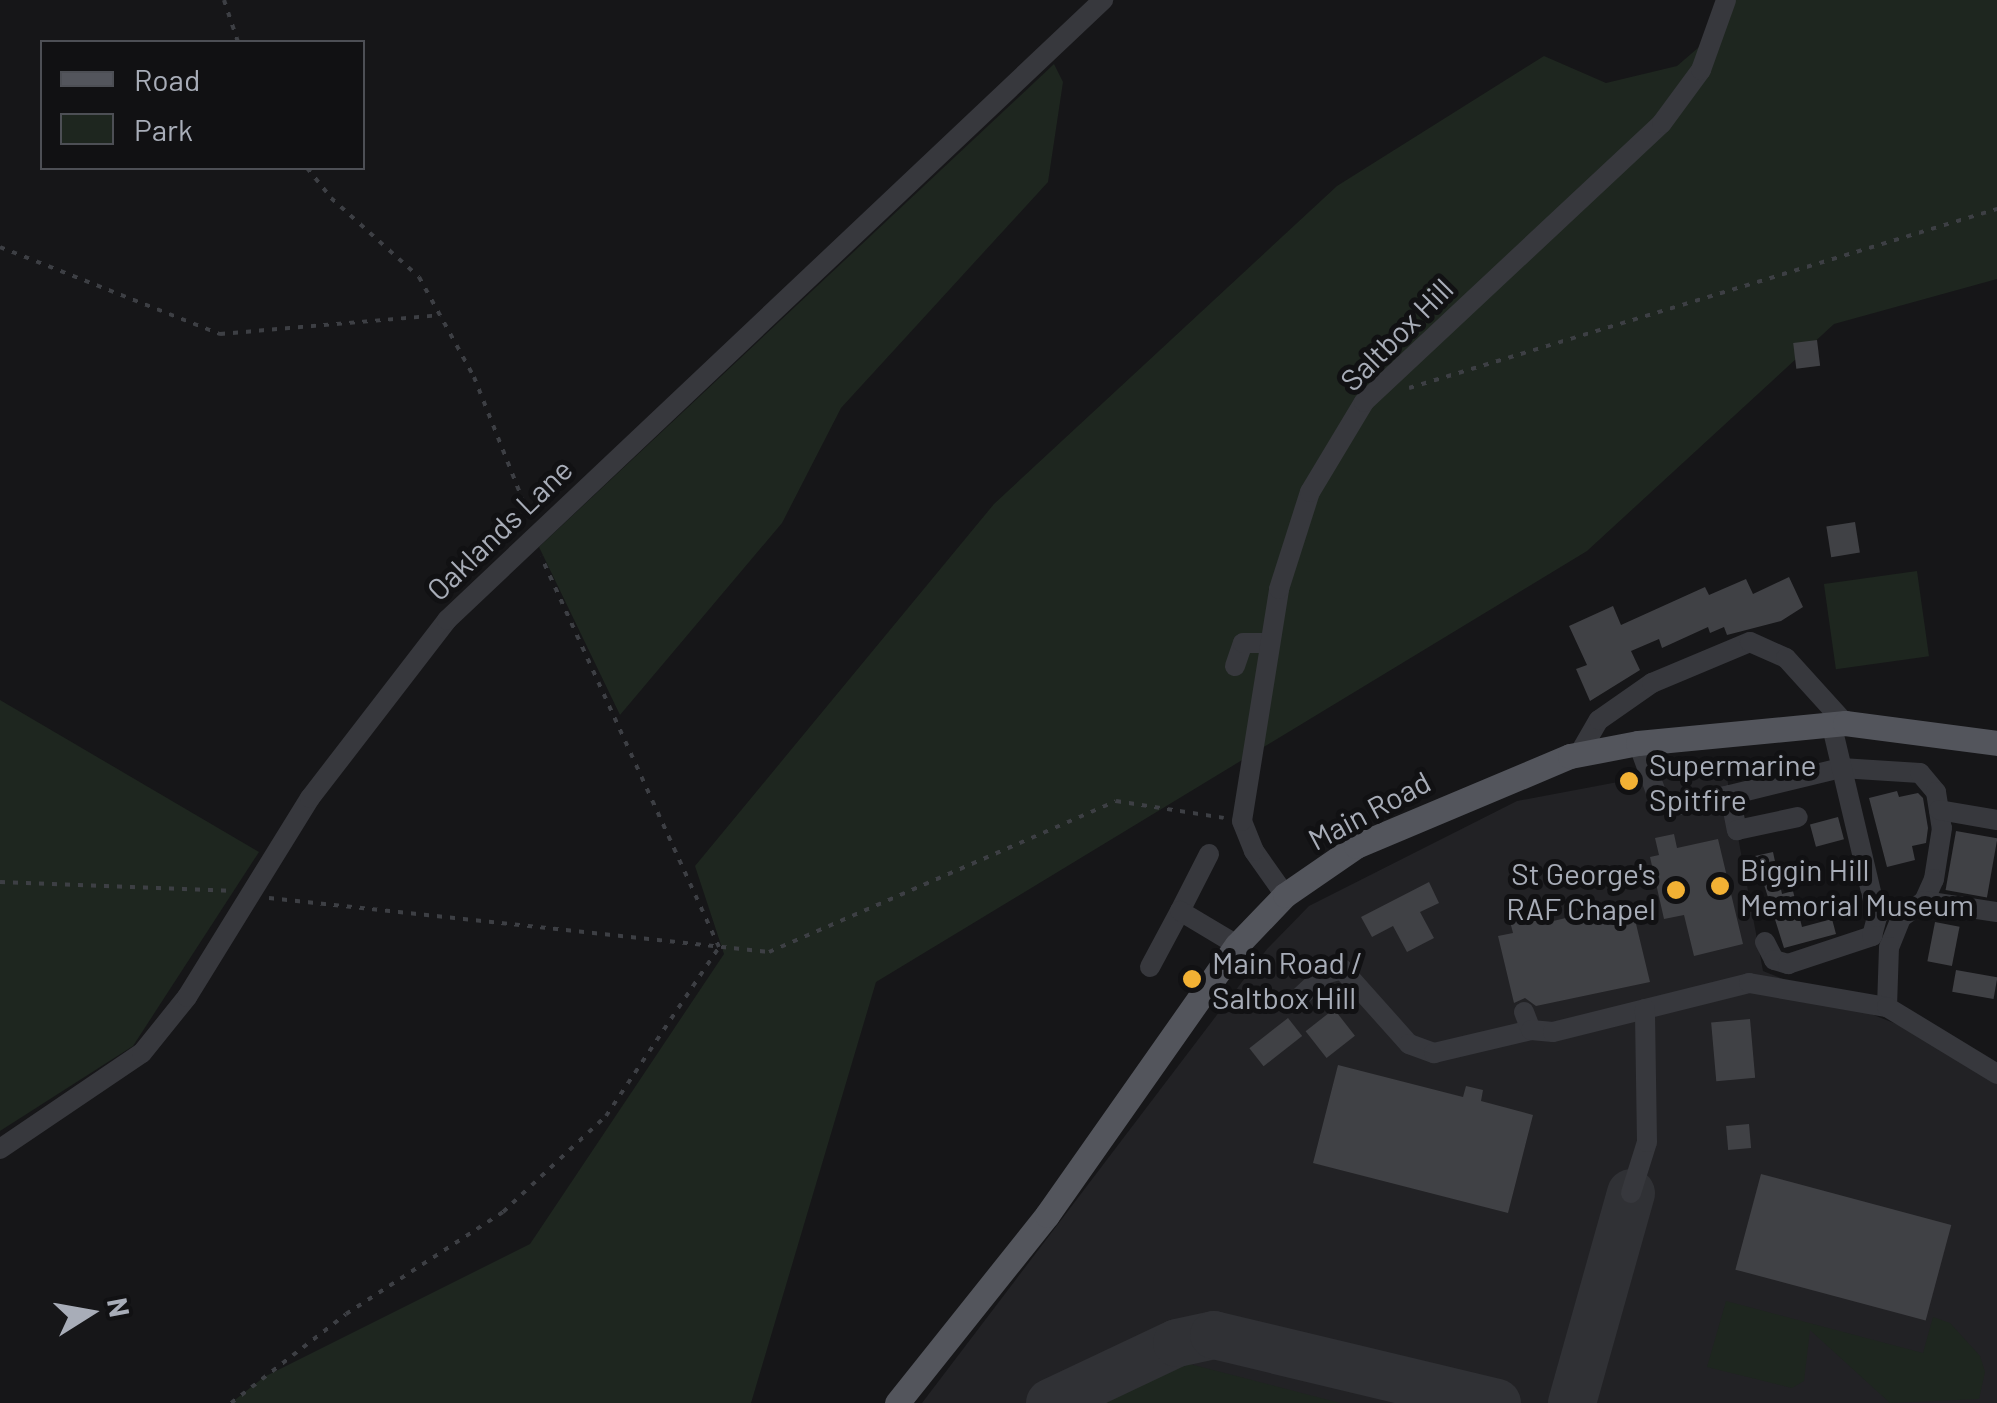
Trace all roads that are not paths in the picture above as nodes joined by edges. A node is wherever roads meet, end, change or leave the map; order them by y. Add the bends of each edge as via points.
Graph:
1 (1103, 0) edge
2 (1726, 0) edge
3 (1269, 643) junction
4 (1235, 666) dead end
5 (1838, 723) junction
6 (1638, 743) junction
7 (1997, 743) edge
8 (1579, 754) junction
9 (1841, 768) junction
10 (1730, 796) junction
11 (1939, 810) junction
12 (1798, 817) dead end
13 (1997, 820) edge
14 (1209, 854) dead end
15 (1286, 895) junction
16 (1924, 901) junction
17 (1180, 912) junction
18 (1997, 912) edge
19 (1765, 942) dead end
20 (1237, 946) junction
21 (1150, 967) dead end
22 (1301, 996) dead end
23 (1888, 1007) junction
24 (1645, 1009) junction
25 (1997, 1074) edge
26 (0, 1149) edge
27 (1630, 1193) dead end
28 (897, 1403) edge

1 - 26 street, Oaklands Lane via 447,620 310,798 186,997 142,1053
2 - 3 street, Saltbox Hill via 1701,70 1662,123 1364,402 1310,492 1278,589
3 - 4 street via 1243,643
3 - 15 street, Saltbox Hill via 1242,821 1254,851
5 - 6 main road, Main Road
5 - 7 main road, Main Road
5 - 8 street via 1786,658 1750,642 1652,684 1600,720
5 - 9 street
6 - 8 main road, Main Road
6 - 10 street via 1658,798 1679,804
8 - 15 main road, Main Road via 1356,846
9 - 10 street
9 - 11 street via 1920,773 1936,792
9 - 19 street via 1877,917 1872,936 1788,964 1774,960
10 - 12 street via 1736,830
11 - 13 street
11 - 16 street via 1934,879
14 - 17 street
15 - 20 main road, Main Road
16 - 18 street
16 - 23 street via 1901,918 1889,946
17 - 20 street
17 - 21 street
20 - 28 main road, Main Road via 1047,1215
22 - 24 street via 1325,974 1342,969 1410,1044 1434,1053 1528,1021 1553,1032
23 - 24 street via 1749,983
23 - 25 street
24 - 27 street via 1647,1142

